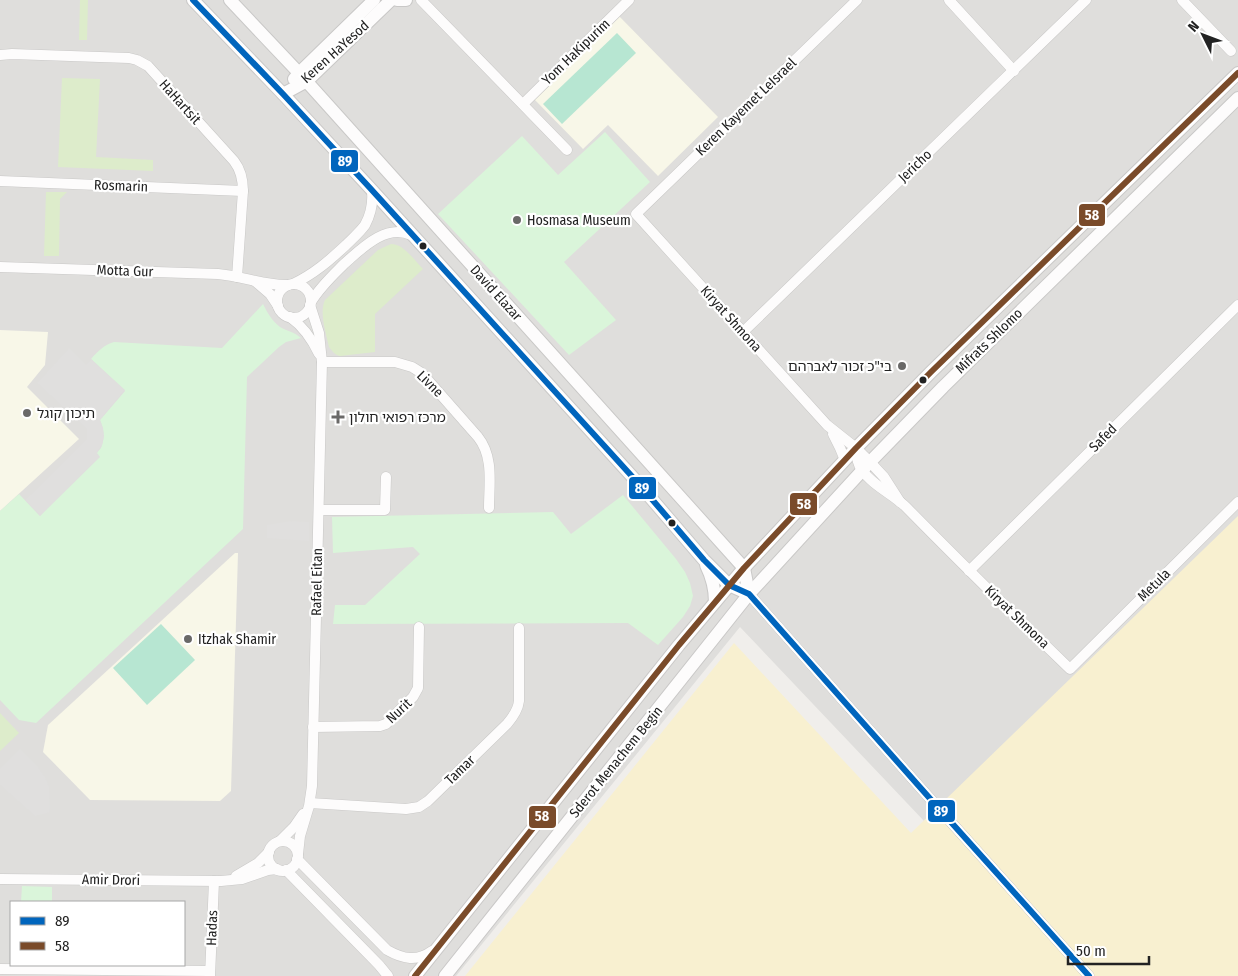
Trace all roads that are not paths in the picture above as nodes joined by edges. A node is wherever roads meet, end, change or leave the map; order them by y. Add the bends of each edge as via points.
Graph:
1 (193, 0) edge
2 (230, 0) edge
3 (374, 0) edge
4 (391, 0) edge
5 (397, 0) edge
6 (406, 0) edge
7 (421, 0) edge
8 (629, 0) edge
9 (857, 0) edge
10 (949, 0) edge
11 (1086, 0) edge
12 (1182, 0) edge
13 (1232, 51) dead end
14 (0, 55) edge
15 (1014, 71) junction
16 (1238, 73) edge
17 (303, 77) junction
18 (283, 94) junction
19 (1238, 98) edge
20 (523, 104) junction
21 (567, 150) dead end
22 (0, 180) edge
23 (243, 191) junction
24 (372, 191) junction
25 (636, 214) joint
26 (412, 235) junction
27 (0, 267) edge
28 (237, 276) junction
29 (250, 279) junction
30 (291, 284) junction
31 (311, 304) junction
32 (1238, 305) edge
33 (278, 307) junction
34 (290, 317) junction
35 (743, 332) junction
36 (322, 362) junction
37 (827, 425) junction
38 (856, 448) junction
39 (845, 460) junction
40 (866, 466) junction
41 (386, 477) dead end
42 (1238, 502) edge
43 (489, 508) dead end
44 (319, 510) junction
45 (704, 560) junction
46 (744, 568) junction
47 (969, 571) junction
48 (729, 585) junction
49 (749, 594) junction
50 (715, 602) junction
51 (420, 628) dead end
52 (519, 628) dead end
53 (1070, 669) joint
54 (313, 727) junction
55 (310, 803) junction
56 (280, 841) junction
57 (269, 852) junction
58 (298, 856) junction
59 (282, 870) junction
60 (0, 879) edge
61 (218, 881) junction
62 (439, 946) junction
63 (0, 969) edge
64 (210, 973) edge
65 (388, 976) edge
66 (415, 976) edge
67 (445, 976) edge
68 (1088, 976) edge

1 - 18 street, David Elazar
2 - 17 street, David Elazar
3 - 17 street, Keren HaYesod
4 - 17 street, Keren HaYesod
5 - 6 street
7 - 20 street
8 - 20 street, Yom HaKipurim
9 - 25 street, Keren Kayemet LeIsrael
10 - 15 street
11 - 15 street, Jericho
12 - 13 street
14 - 23 street, HaHartsit via 129,58 142,62 236,163
15 - 35 street, Jericho
16 - 38 street, Mifrats Shlomo
17 - 18 street, Keren HaYesod
17 - 46 street, David Elazar
18 - 24 street, David Elazar
19 - 40 street, Mifrats Shlomo via 942,387
20 - 21 street
22 - 23 street, Rosmarin
23 - 28 street, HaHartsit
24 - 26 street, David Elazar
24 - 30 street via 371,210 362,228 326,264
25 - 35 street, Kiryat Shmona
26 - 31 street via 400,232 387,234 366,245 327,281
26 - 45 street, David Elazar
27 - 28 street, Motta Gur
28 - 29 street, Motta Gur
29 - 30 street, Motta Gur
29 - 33 street, Motta Gur via 265,290
30 - 31 street via 301,285 307,290
30 - 33 street via 278,294
31 - 34 street via 302,315
31 - 36 street, Rafael Eitan
32 - 47 street, Safed
33 - 34 street via 282,314
34 - 36 street, Rafael Eitan via 308,334
35 - 37 street, Kiryat Shmona
36 - 43 street, Livne via 395,362 424,375 484,446 489,463
36 - 44 street, Rafael Eitan
37 - 38 street, Kiryat Shmona
37 - 39 street, Kiryat Shmona
38 - 39 street, Mifrats Shlomo
38 - 40 street via 857,458
39 - 46 street, Mifrats Shlomo
40 - 47 street, Kiryat Shmona via 882,488
40 - 49 street, Mifrats Shlomo
41 - 44 street via 385,510
42 - 53 street, Metula
44 - 54 street, Rafael Eitan
45 - 48 street, David Elazar
45 - 50 street via 712,577
46 - 48 street, Mifrats Shlomo
46 - 49 street
47 - 53 street, Kiryat Shmona
48 - 49 street, David Elazar
48 - 50 street, Sderot Menachem Begin
49 - 67 street, Sderot Menachem Begin
49 - 68 street, David Elazar
50 - 62 street, Sderot Menachem Begin
51 - 54 street, Nurit via 417,693 386,724
52 - 55 street, Tamar via 518,704 514,715 430,799 419,807 406,809
54 - 55 street, Rafael Eitan
55 - 56 street, Rafael Eitan
55 - 58 street, Rafael Eitan
56 - 57 street
56 - 58 street via 295,846
57 - 59 street via 270,863
57 - 61 street, Amir Drori via 250,869
58 - 59 street via 292,867
58 - 62 street via 387,950 402,957 417,958
59 - 61 street, Amir Drori
59 - 65 street
60 - 61 street, Amir Drori
61 - 64 street, Hadas
62 - 66 street, Sderot Menachem Begin
63 - 64 street

